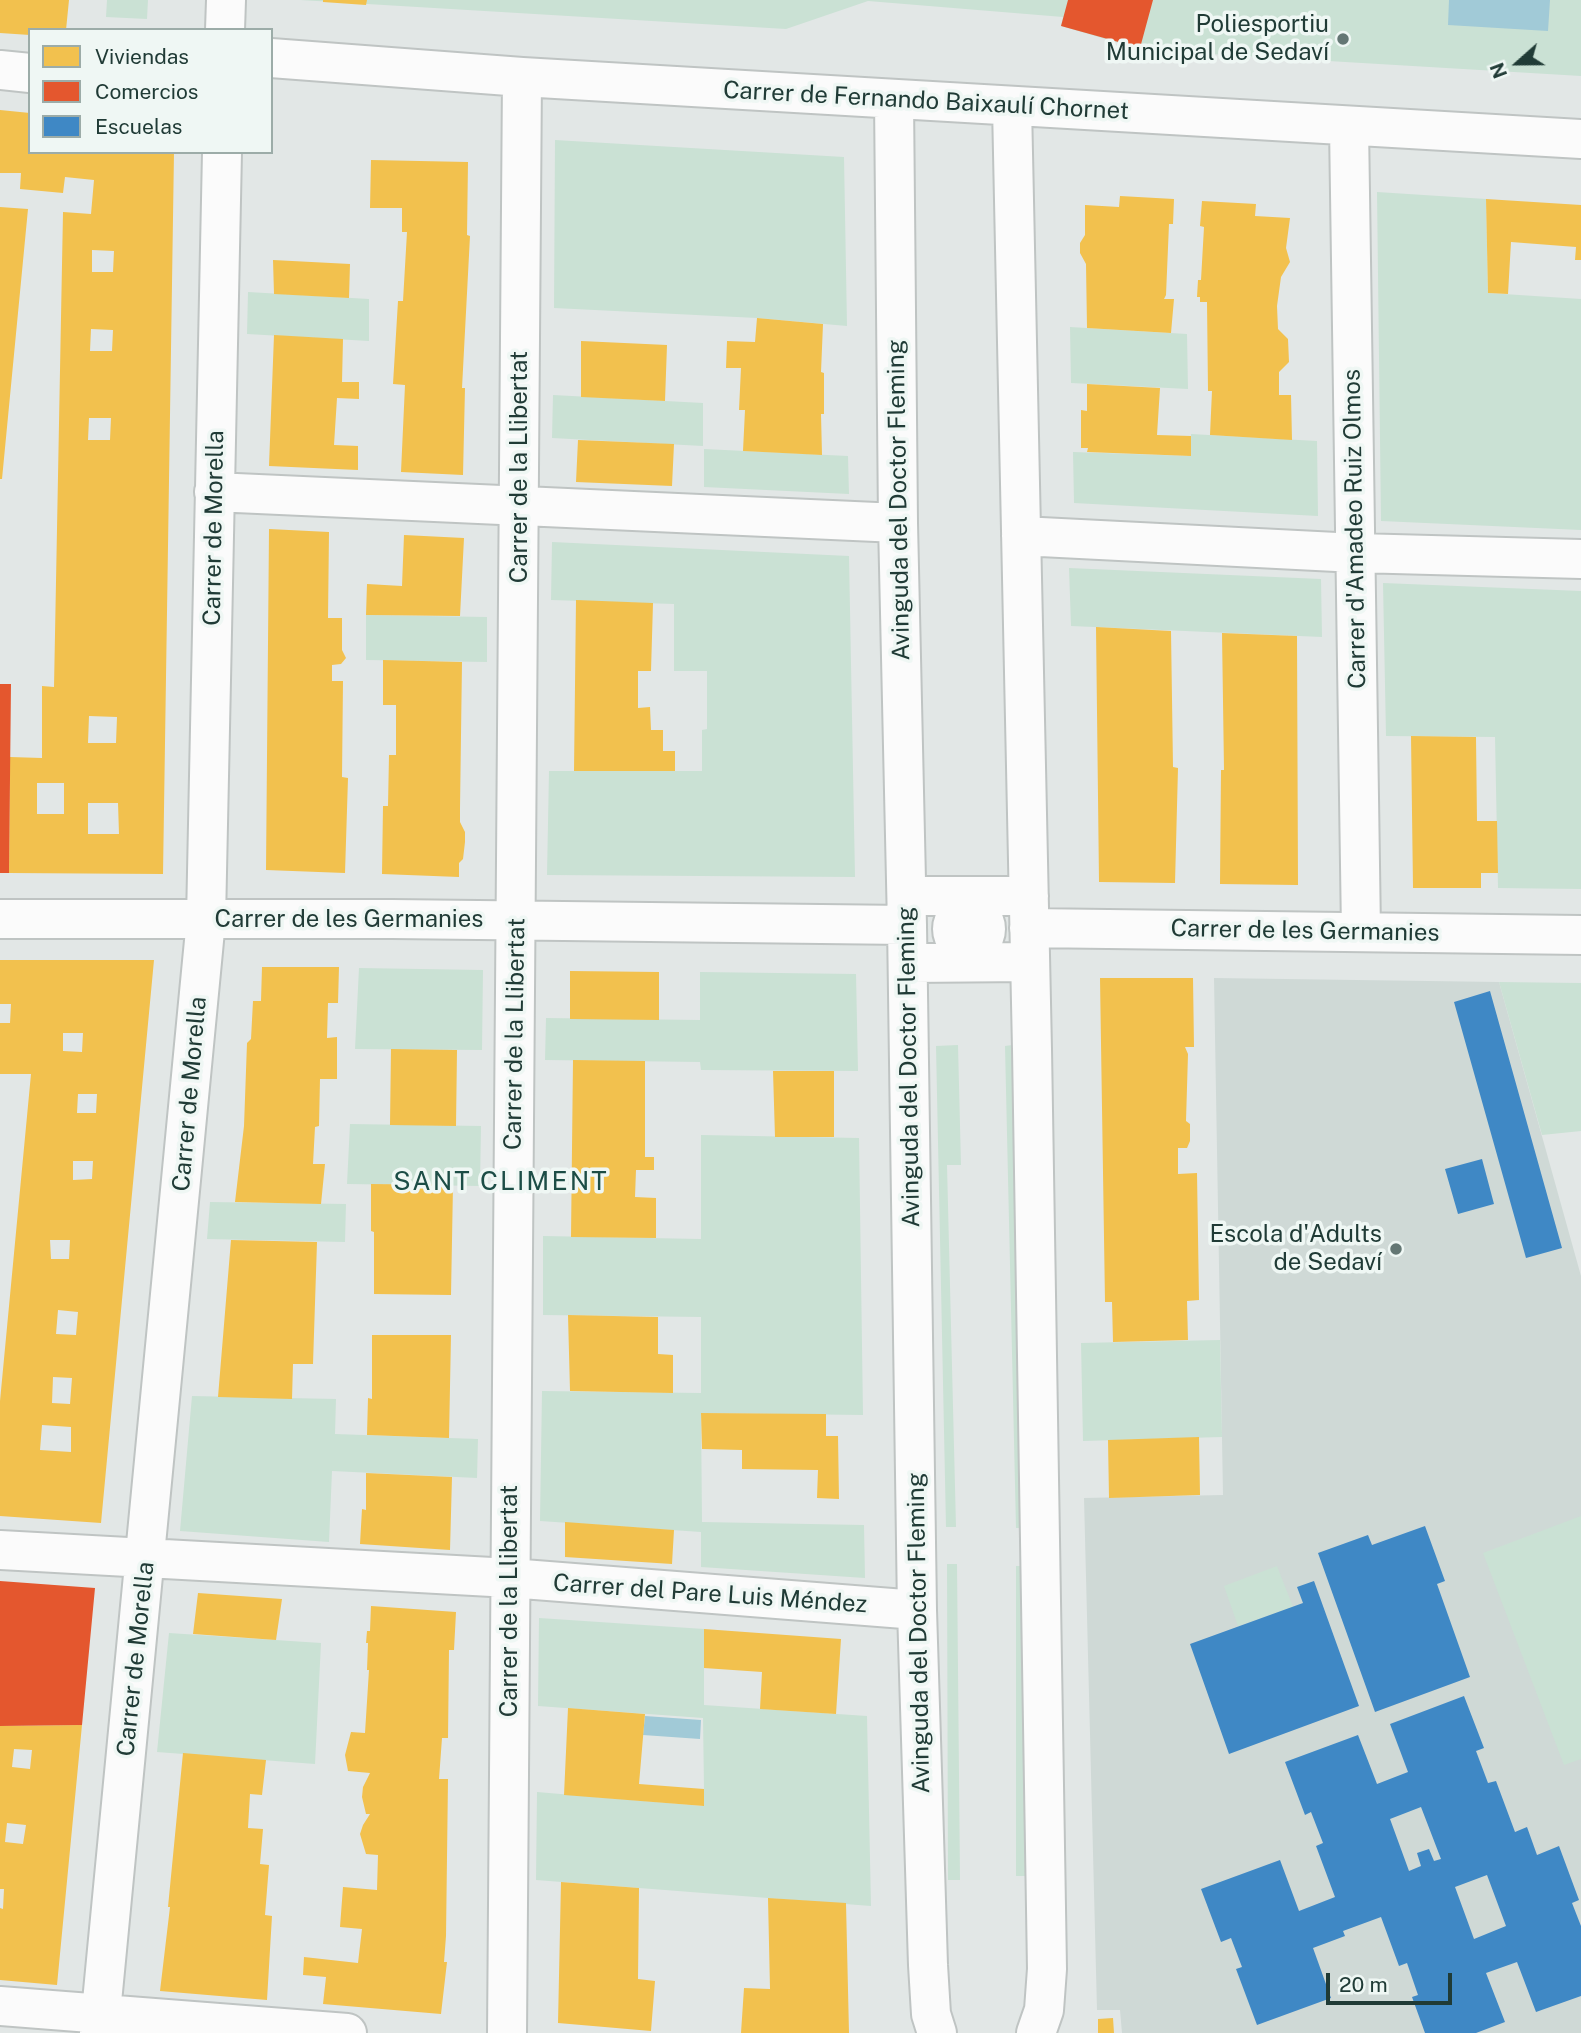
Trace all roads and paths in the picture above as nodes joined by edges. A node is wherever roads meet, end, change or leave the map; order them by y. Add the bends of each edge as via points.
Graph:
1 (226, 0) edge
2 (225, 28) edge
3 (273, 58) edge
4 (0, 70) edge
5 (28, 73) edge
6 (522, 77) junction
7 (894, 99) junction
8 (1012, 106) junction
9 (1349, 126) junction
10 (1581, 139) edge
11 (222, 154) edge
12 (214, 492) junction
13 (520, 507) junction
14 (898, 523) junction
15 (1021, 536) junction
16 (1356, 553) junction
17 (1581, 559) edge
18 (907, 911) junction
19 (0, 919) edge
20 (516, 919) junction
21 (206, 920) junction
22 (1029, 928) junction
23 (1362, 931) junction
24 (1581, 935) edge
25 (908, 963) junction
26 (0, 1550) edge
27 (146, 1559) junction
28 (510, 1578) junction
29 (918, 1609) junction
30 (0, 2006) edge
31 (100, 2023) edge
32 (347, 2033) edge
33 (507, 2033) edge
34 (937, 2033) edge
35 (1036, 2033) edge

1 - 2 street
3 - 6 street, Carrer de Fernando Baixaulí Chornet
4 - 5 street
6 - 7 street, Carrer de Fernando Baixaulí Chornet
6 - 13 street, Carrer de la Llibertat
7 - 8 street, Carrer de Fernando Baixaulí Chornet
7 - 14 street, Avinguda del Doctor Fleming
8 - 9 street, Carrer de Fernando Baixaulí Chornet
8 - 15 street
9 - 10 street, Carrer de Fernando Baixaulí Chornet
9 - 16 street, Carrer d'Amadeo Ruiz Olmos
11 - 12 street, Carrer de Morella
12 - 13 street
12 - 21 street, Carrer de Morella
13 - 14 street
13 - 20 street, Carrer de la Llibertat
14 - 18 street, Avinguda del Doctor Fleming
15 - 16 street
15 - 22 street
16 - 17 street
16 - 23 street, Carrer d'Amadeo Ruiz Olmos
18 - 20 street, Carrer de les Germanies
18 - 22 street, Carrer de les Germanies
18 - 25 street, Avinguda del Doctor Fleming
19 - 21 street, Carrer de les Germanies
20 - 21 street, Carrer de les Germanies
20 - 28 street, Carrer de la Llibertat
21 - 27 street, Carrer de Morella
22 - 23 street, Carrer de les Germanies
22 - 25 street, Carrer de les Germanies
22 - 35 street via 1047,1969 1044,2010
23 - 24 street, Carrer de les Germanies
25 - 29 street, Avinguda del Doctor Fleming
26 - 27 street, Carrer del Pare Luis Méndez
27 - 28 street, Carrer del Pare Luis Méndez
27 - 31 street, Carrer de Morella
28 - 29 street, Carrer del Pare Luis Méndez
28 - 33 street, Carrer de la Llibertat
29 - 34 street, Avinguda del Doctor Fleming via 928,1965
30 - 31 street
31 - 32 street

